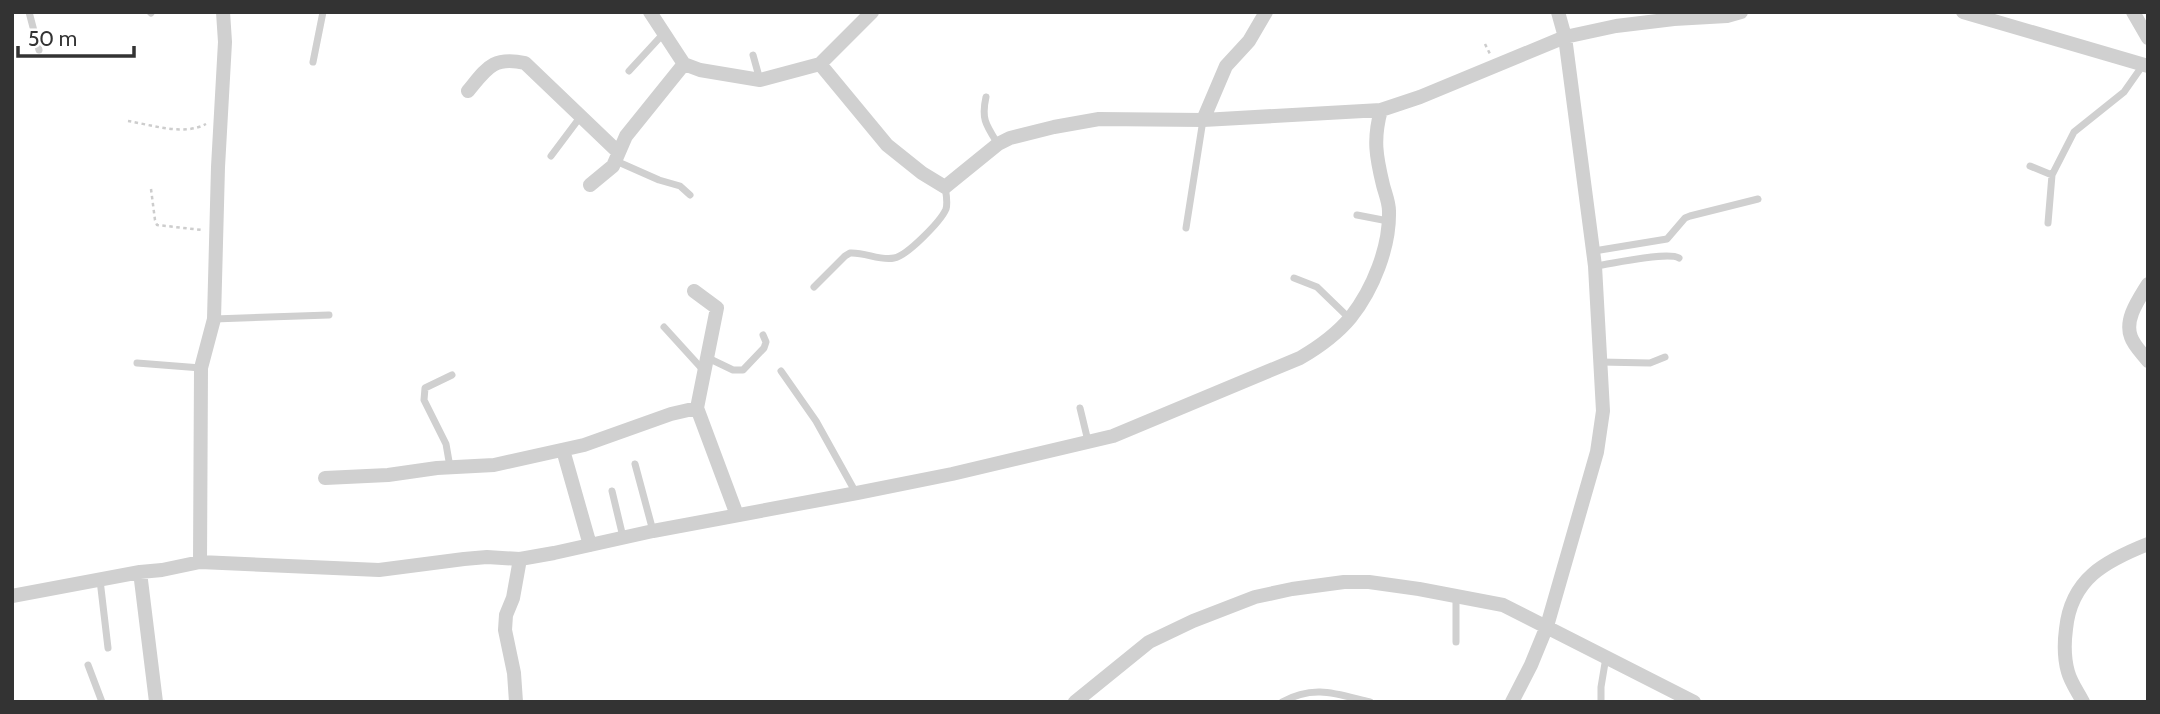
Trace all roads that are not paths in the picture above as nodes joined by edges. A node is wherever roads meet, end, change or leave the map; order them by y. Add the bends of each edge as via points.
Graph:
1 (29, 12) edge
2 (223, 12) edge
3 (323, 12) edge
4 (650, 12) edge
5 (872, 12) edge
6 (1266, 12) edge
7 (1558, 12) edge
8 (1741, 12) edge
9 (1963, 12) edge
10 (2133, 12) edge
11 (1688, 15) edge
12 (664, 33) junction
13 (1565, 37) junction
14 (2148, 38) edge
15 (39, 50) dead end
16 (753, 55) dead end
17 (313, 62) dead end
18 (684, 64) junction
19 (820, 64) junction
20 (2145, 66) edge
21 (629, 71) dead end
22 (760, 80) junction
23 (468, 91) dead end
24 (986, 97) dead end
25 (1381, 110) junction
26 (581, 115) junction
27 (1203, 120) junction
28 (998, 144) junction
29 (551, 156) dead end
30 (617, 156) junction
31 (2030, 166) dead end
32 (2052, 175) junction
33 (590, 185) dead end
34 (945, 187) junction
35 (690, 195) dead end
36 (1758, 199) dead end
37 (1357, 215) dead end
38 (1388, 221) junction
39 (2048, 223) dead end
40 (1186, 228) dead end
41 (1593, 251) junction
42 (1679, 258) dead end
43 (1595, 266) junction
44 (1294, 278) dead end
45 (2148, 284) edge
46 (814, 287) dead end
47 (694, 291) dead end
48 (330, 315) dead end
49 (1350, 318) junction
50 (214, 319) junction
51 (664, 327) dead end
52 (763, 335) dead end
53 (1665, 357) dead end
54 (2148, 361) edge
55 (1600, 362) junction
56 (137, 363) dead end
57 (706, 365) junction
58 (201, 368) junction
59 (781, 371) dead end
60 (452, 375) dead end
61 (697, 408) junction
62 (1080, 408) dead end
63 (1088, 442) junction
64 (563, 450) junction
65 (635, 464) dead end
66 (450, 467) junction
67 (325, 478) dead end
68 (611, 491) dead end
69 (857, 493) junction
70 (737, 514) junction
71 (653, 531) junction
72 (623, 537) junction
73 (2148, 544) edge
74 (590, 545) junction
75 (520, 559) junction
76 (200, 562) junction
77 (140, 572) junction
78 (100, 580) junction
79 (1455, 595) junction
80 (12, 596) edge
81 (1547, 626) junction
82 (1456, 642) dead end
83 (108, 648) dead end
84 (1606, 656) junction
85 (88, 665) dead end
86 (102, 702) edge
87 (156, 702) edge
88 (516, 702) edge
89 (1075, 702) edge
90 (1282, 702) edge
91 (1370, 702) edge
92 (1512, 702) edge
93 (1601, 702) edge
94 (1694, 702) edge
95 (2083, 702) edge

1 - 15 lane
2 - 50 street
3 - 17 lane
4 - 12 street
5 - 19 street
6 - 27 street via 1249,41 1226,66
7 - 13 street
8 - 11 street
9 - 20 street
10 - 14 street
11 - 13 street
12 - 18 street
12 - 21 lane
13 - 25 street
13 - 41 street
16 - 22 lane
18 - 22 street
18 - 30 street via 626,136
19 - 22 street
19 - 34 street via 887,145
20 - 32 lane via 2116,99 2074,132
23 - 26 street via 495,63 526,63
24 - 28 lane via 983,116
25 - 27 street
25 - 38 street via 1375,130 1376,155
26 - 29 lane
26 - 30 street
27 - 28 street via 1099,119
27 - 40 lane
28 - 34 street
30 - 33 street via 613,166
30 - 35 lane
31 - 32 lane
32 - 39 lane
34 - 46 lane via 944,212 902,256 890,259 850,253
36 - 41 lane via 1685,218 1667,239
37 - 38 lane
38 - 49 street via 1378,268
41 - 43 street
42 - 43 lane via 1662,256
43 - 55 street
44 - 49 lane via 1317,287
45 - 54 street via 2129,323 2131,338
47 - 57 street via 717,308
48 - 50 lane
49 - 63 street via 1322,345 1300,358 1114,436
50 - 58 street
51 - 57 lane
52 - 57 lane via 764,348 743,370
53 - 55 lane via 1650,363
55 - 81 street via 1603,411 1597,452
56 - 58 lane
57 - 61 street
58 - 76 street
59 - 69 lane via 803,399
60 - 66 lane via 423,393 446,444
61 - 64 street
61 - 70 street
62 - 63 lane
63 - 69 street
64 - 66 street via 494,465
64 - 74 street
65 - 71 lane
66 - 67 street
68 - 72 lane
69 - 70 street
70 - 71 street
71 - 72 street
72 - 74 street
73 - 95 street via 2109,561 2074,595 2067,613 2064,649 2069,674
74 - 75 street
75 - 76 street via 487,557 379,570
75 - 88 street via 505,630
76 - 77 street
77 - 78 street
77 - 87 street
78 - 80 street
78 - 83 lane
79 - 81 street via 1503,605
79 - 82 lane
79 - 89 street via 1345,582 1255,597 1149,642
81 - 84 street
81 - 92 street
84 - 93 lane
84 - 94 street
85 - 86 lane
90 - 91 lane via 1304,693 1328,691

